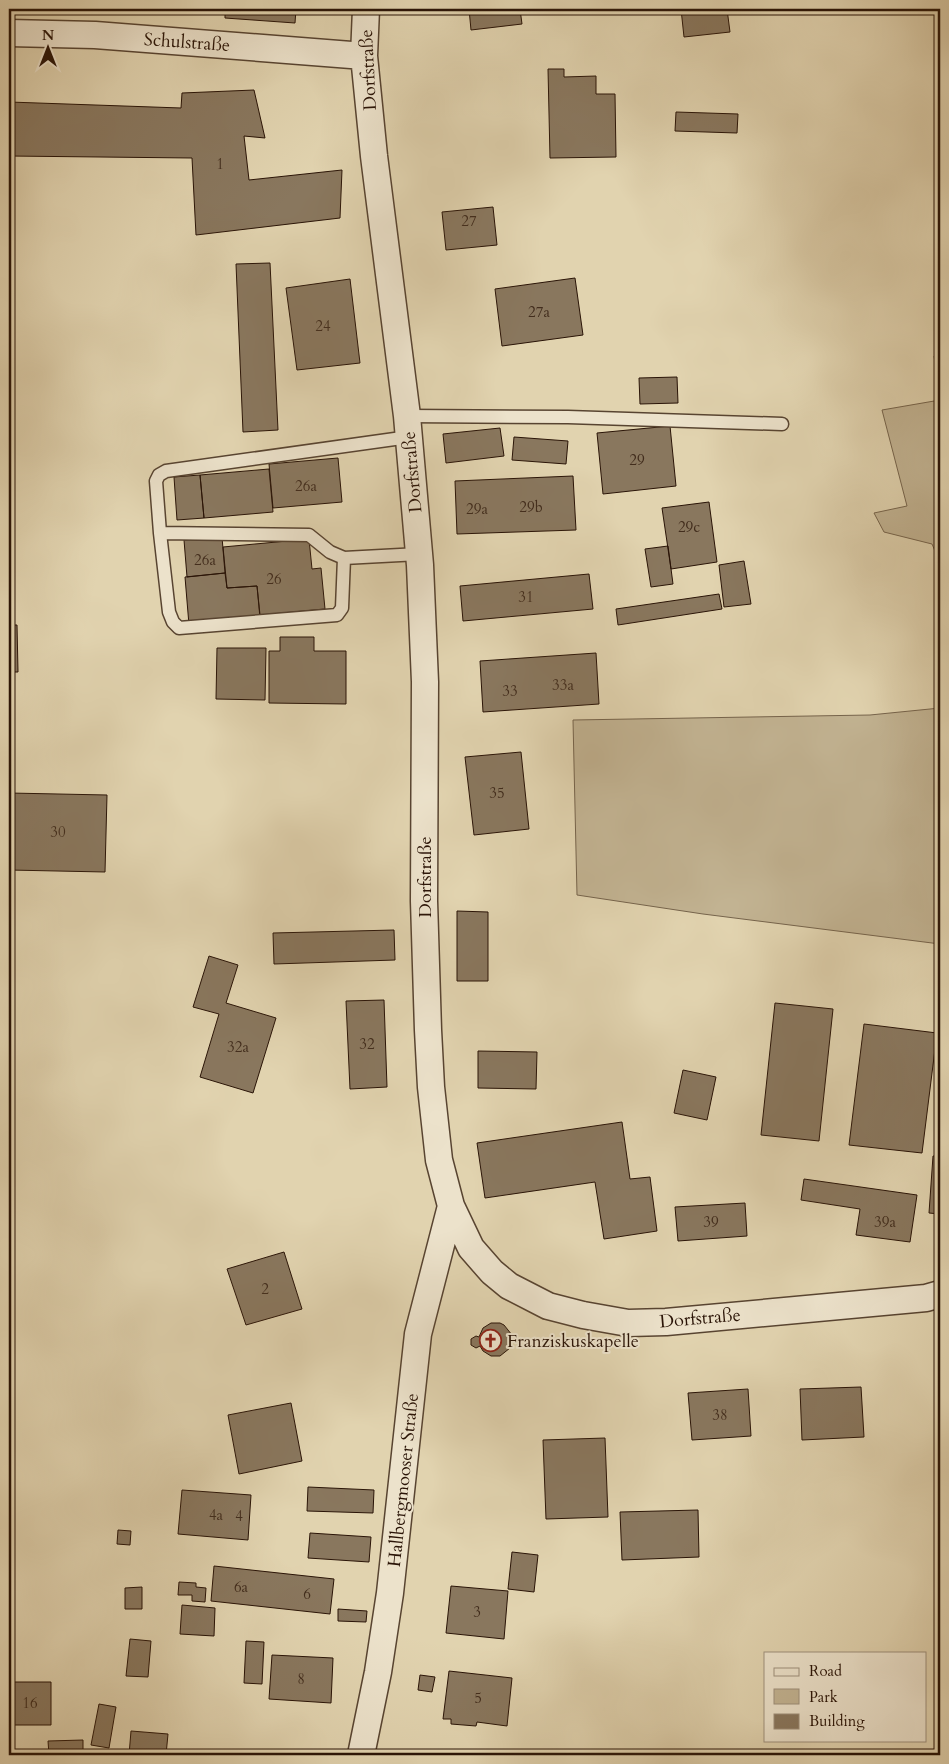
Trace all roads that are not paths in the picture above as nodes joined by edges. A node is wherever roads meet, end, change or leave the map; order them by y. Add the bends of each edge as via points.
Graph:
1 (366, 9) edge
2 (9, 34) edge
3 (364, 56) junction
4 (782, 424) dead end
5 (408, 427) junction
6 (160, 533) junction
7 (419, 554) junction
8 (344, 558) junction
9 (451, 1206) junction
10 (940, 1294) edge
11 (362, 1755) edge

1 - 3 street, Dorfstraße
2 - 3 street, Schulstraße via 95,35
3 - 5 street, Dorfstraße
4 - 5 lane via 568,417
5 - 6 lane via 166,471 156,481
5 - 7 street, Dorfstraße
6 - 8 lane via 309,535 330,552
6 - 8 lane via 169,612 172,622 179,628 337,615 342,608
7 - 8 lane
7 - 9 street, Dorfstraße via 425,682 424,901 428,1030 438,1154
9 - 10 street, Dorfstraße via 471,1248 497,1277 548,1306 583,1315 628,1323 666,1322
9 - 11 street, Hallbergmooser Straße via 418,1334 390,1593

